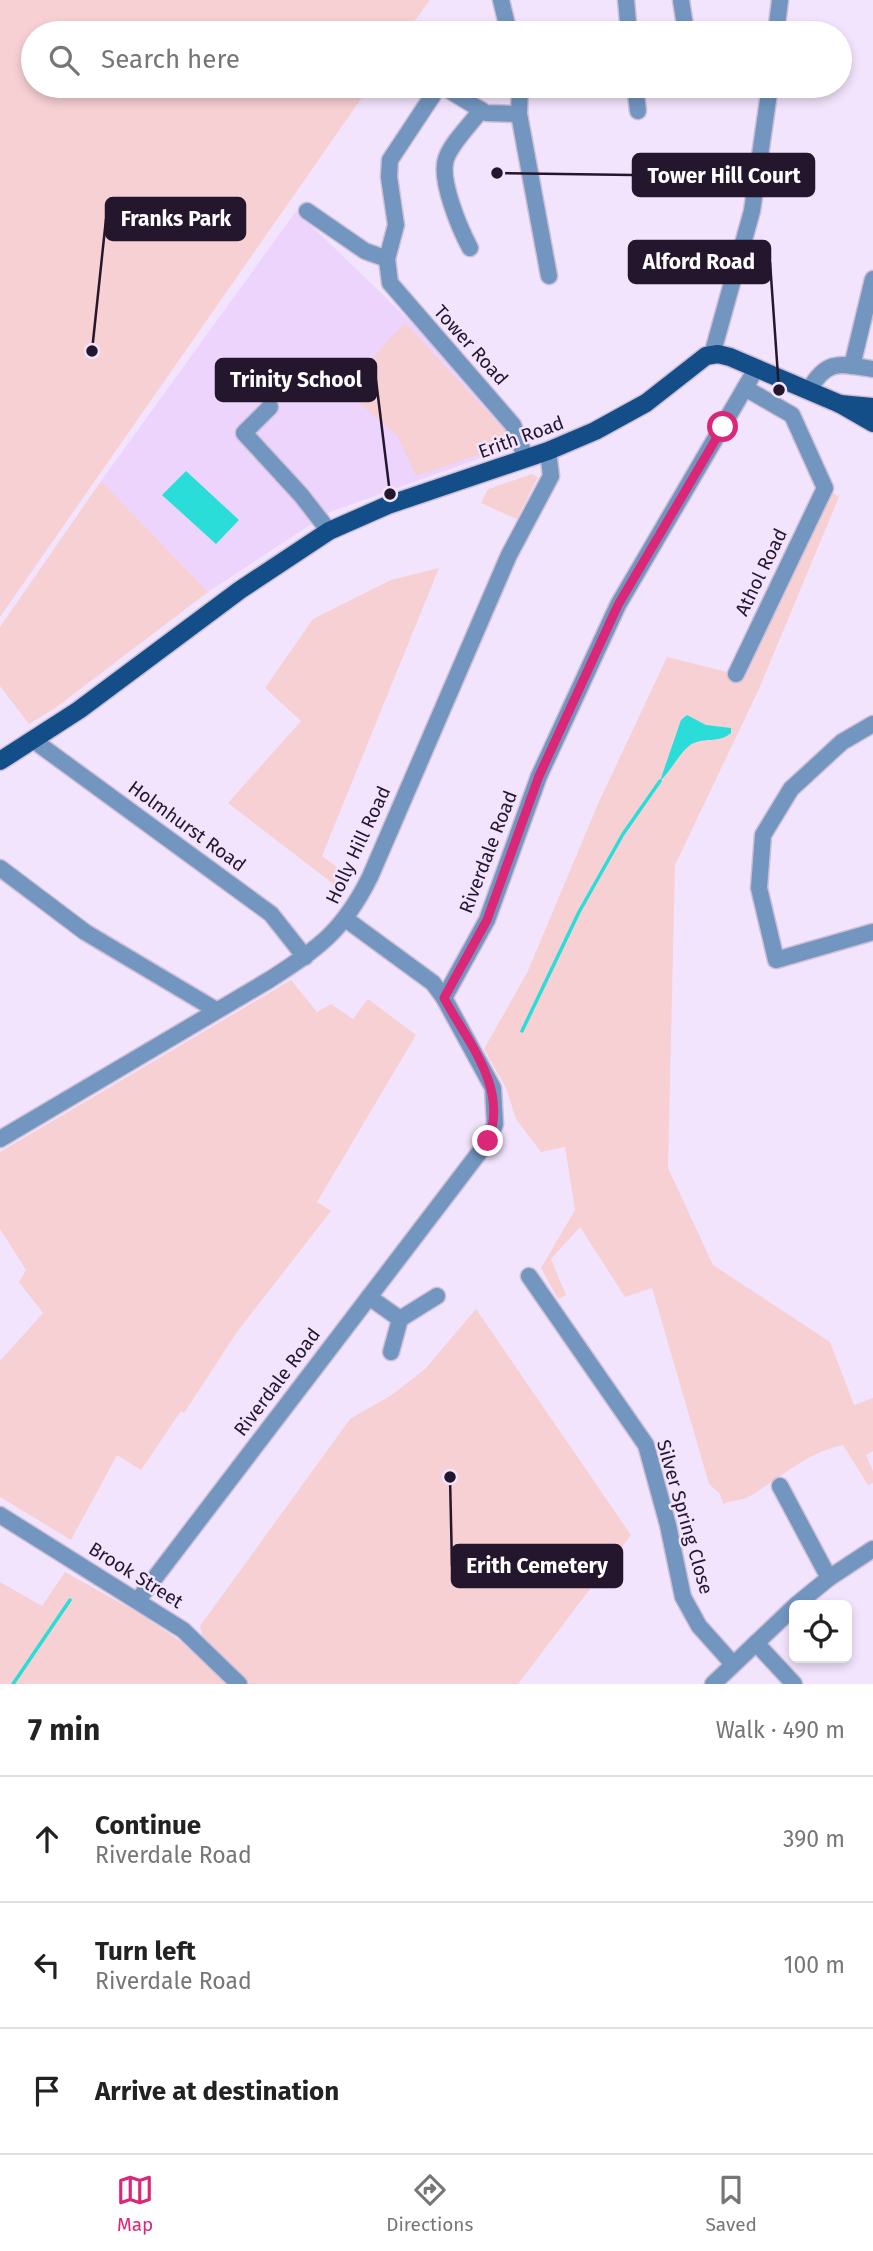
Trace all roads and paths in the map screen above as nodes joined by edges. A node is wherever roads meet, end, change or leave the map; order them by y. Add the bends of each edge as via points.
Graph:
1 (501, 0) edge
2 (626, 0) edge
3 (681, 0) edge
4 (780, 0) edge
5 (506, 21) edge
6 (628, 21) edge
7 (684, 21) edge
8 (777, 21) edge
9 (432, 98) edge
10 (460, 98) edge
11 (520, 98) edge
12 (636, 98) edge
13 (767, 98) edge
14 (481, 110) junction
15 (638, 111) dead end
16 (519, 114) junction
17 (307, 211) dead end
18 (470, 248) dead end
19 (387, 259) junction
20 (549, 275) dead end
21 (873, 279) edge
22 (712, 355) junction
23 (852, 366) junction
24 (756, 369) junction
25 (873, 369) edge
26 (745, 388) junction
27 (809, 390) junction
28 (840, 404) junction
29 (270, 407) dead end
30 (873, 407) edge
31 (873, 423) edge
32 (548, 451) junction
33 (526, 459) junction
34 (329, 531) junction
35 (736, 674) dead end
36 (873, 724) edge
37 (33, 740) junction
38 (0, 761) edge
39 (0, 869) edge
40 (347, 920) junction
41 (873, 932) edge
42 (305, 957) junction
43 (444, 998) junction
44 (216, 1010) junction
45 (0, 1139) edge
46 (529, 1276) dead end
47 (437, 1296) dead end
48 (369, 1297) junction
49 (400, 1319) junction
50 (391, 1352) dead end
51 (780, 1486) dead end
52 (0, 1515) edge
53 (873, 1549) edge
54 (829, 1577) junction
55 (138, 1600) junction
56 (802, 1600) edge
57 (789, 1612) edge
58 (756, 1643) junction
59 (733, 1664) junction
60 (239, 1684) edge
61 (713, 1684) edge
62 (794, 1684) edge

1 - 5 street
2 - 6 street
3 - 7 street
4 - 8 street
9 - 19 street via 390,160 388,177 396,225
10 - 14 street
11 - 16 street
12 - 15 street
13 - 22 street via 752,211
14 - 16 street
14 - 18 street via 446,157 444,170 459,227
16 - 20 street
17 - 19 street via 365,251
19 - 33 street, Tower Road via 390,284 513,425
21 - 23 street
22 - 24 main road via 730,356
22 - 32 main road, Erith Road via 646,403
23 - 25 street
23 - 27 street via 837,364 823,370
24 - 26 street, Riverdale Road
24 - 27 main road
26 - 35 street, Athol Road via 792,415 825,488
26 - 43 street, Riverdale Road via 618,605 539,776 487,920
27 - 28 main road
28 - 30 main road
28 - 31 main road
29 - 34 street via 244,433
32 - 33 main road, Erith Road
32 - 40 street, Holly Hill Road via 551,476 509,555 370,877
33 - 34 main road, Erith Road via 388,505
34 - 37 main road, Erith Road
36 - 41 street via 842,742 791,789 763,835 759,888 776,960
37 - 38 main road, Erith Road
37 - 42 street, Holmhurst Road via 271,914
39 - 44 street via 85,932
40 - 42 street, Holly Hill Road
40 - 43 street via 433,984
42 - 44 street, Holly Hill Road
43 - 48 street, Riverdale Road via 493,1088 495,1124 488,1141
44 - 45 street, Holly Hill Road
46 - 59 street, Silver Spring Close via 646,1445 683,1597 699,1626
47 - 49 street
48 - 49 street
48 - 55 street, Riverdale Road
49 - 50 street
51 - 54 street
52 - 55 street, Brook Street
53 - 54 street
54 - 56 street
55 - 60 street, Brook Street via 183,1630
57 - 58 street
58 - 59 street
58 - 62 street
59 - 61 street

